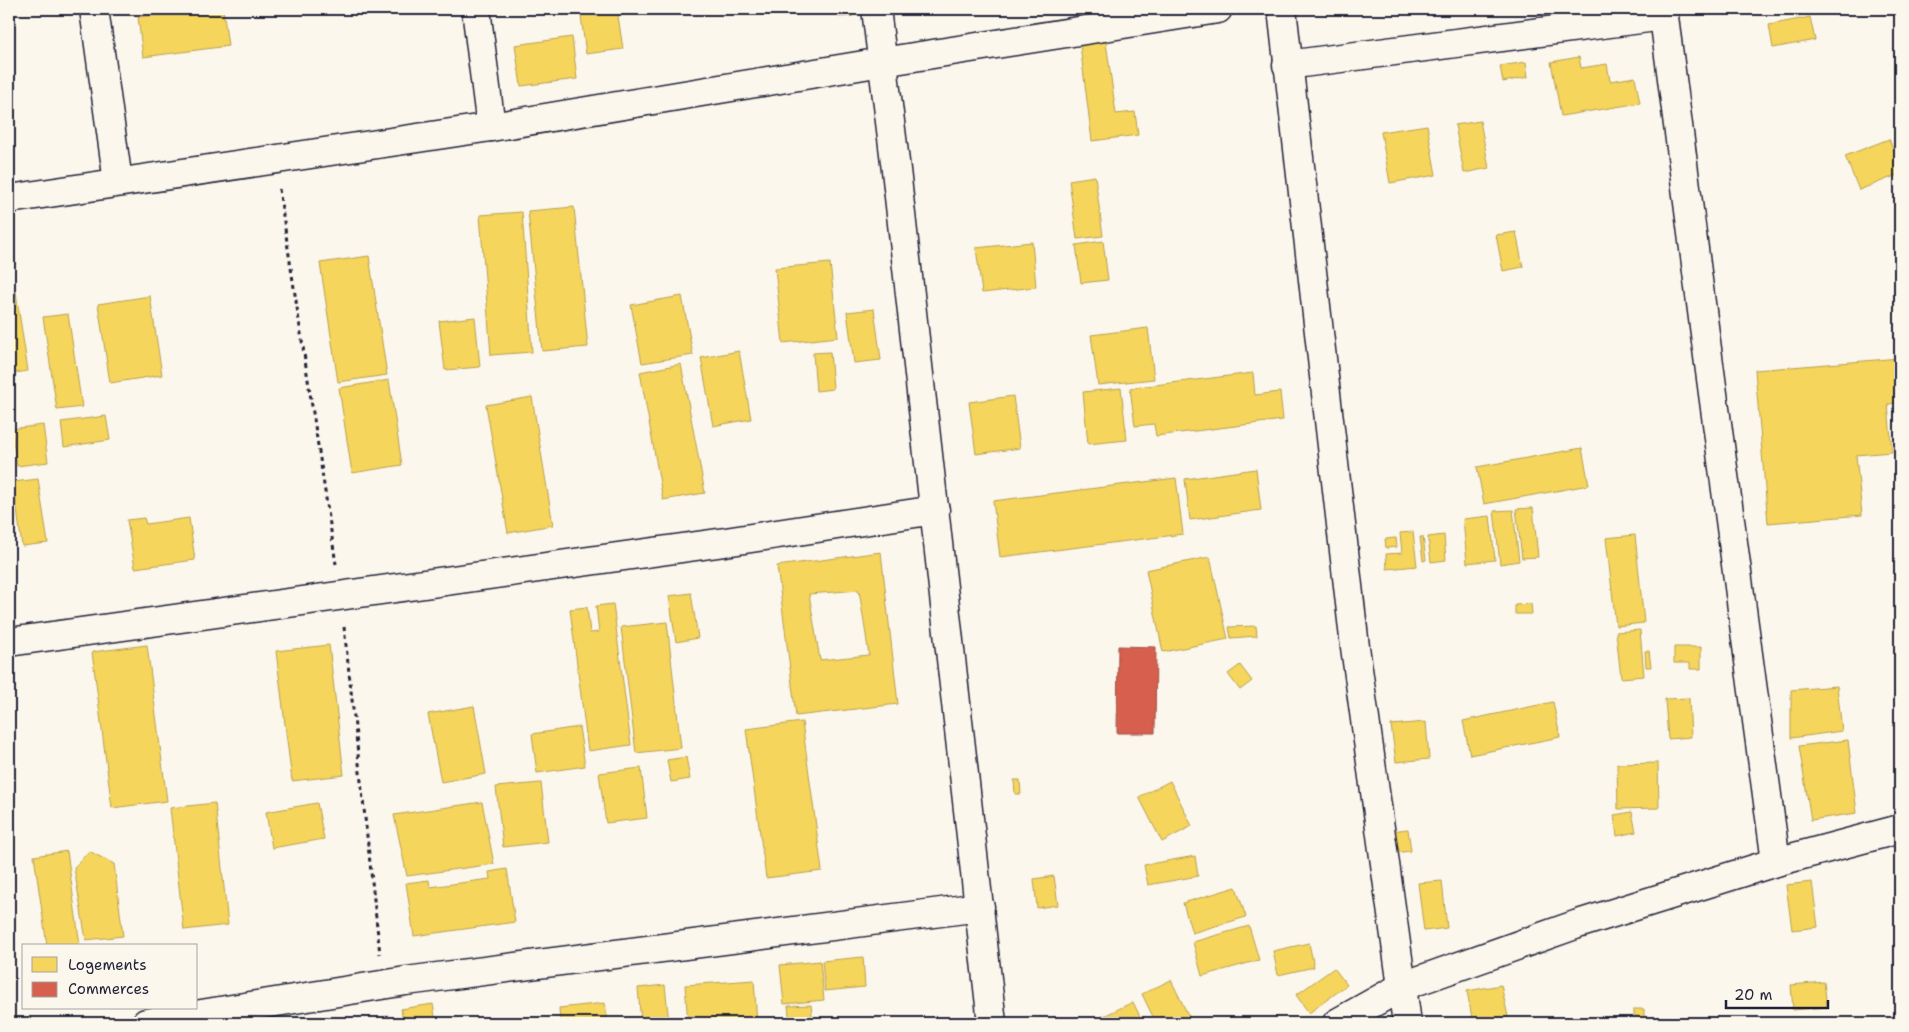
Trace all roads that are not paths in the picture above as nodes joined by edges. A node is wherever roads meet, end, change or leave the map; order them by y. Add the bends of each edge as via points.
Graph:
1 (94, 9) edge
2 (476, 9) edge
3 (876, 9) edge
4 (1218, 9) edge
5 (1282, 9) edge
6 (1663, 13) edge
7 (882, 62) junction
8 (1287, 65) junction
9 (491, 127) junction
10 (118, 182) junction
11 (9, 199) edge
12 (935, 510) junction
13 (9, 642) edge
14 (1900, 829) edge
15 (1776, 862) junction
16 (980, 907) junction
17 (1403, 986) junction
18 (146, 1023) edge
19 (992, 1023) edge
20 (1337, 1023) edge
21 (1407, 1023) edge

1 - 10 street
2 - 9 street
3 - 7 street
4 - 7 street
5 - 8 street
6 - 8 street
6 - 15 street
7 - 9 street
7 - 12 street
8 - 17 street via 1355,647
9 - 10 street
10 - 11 street
12 - 13 street
12 - 16 street
14 - 15 street
15 - 17 street via 1578,924
16 - 18 street via 406,982
16 - 19 street
17 - 20 street
17 - 21 street

